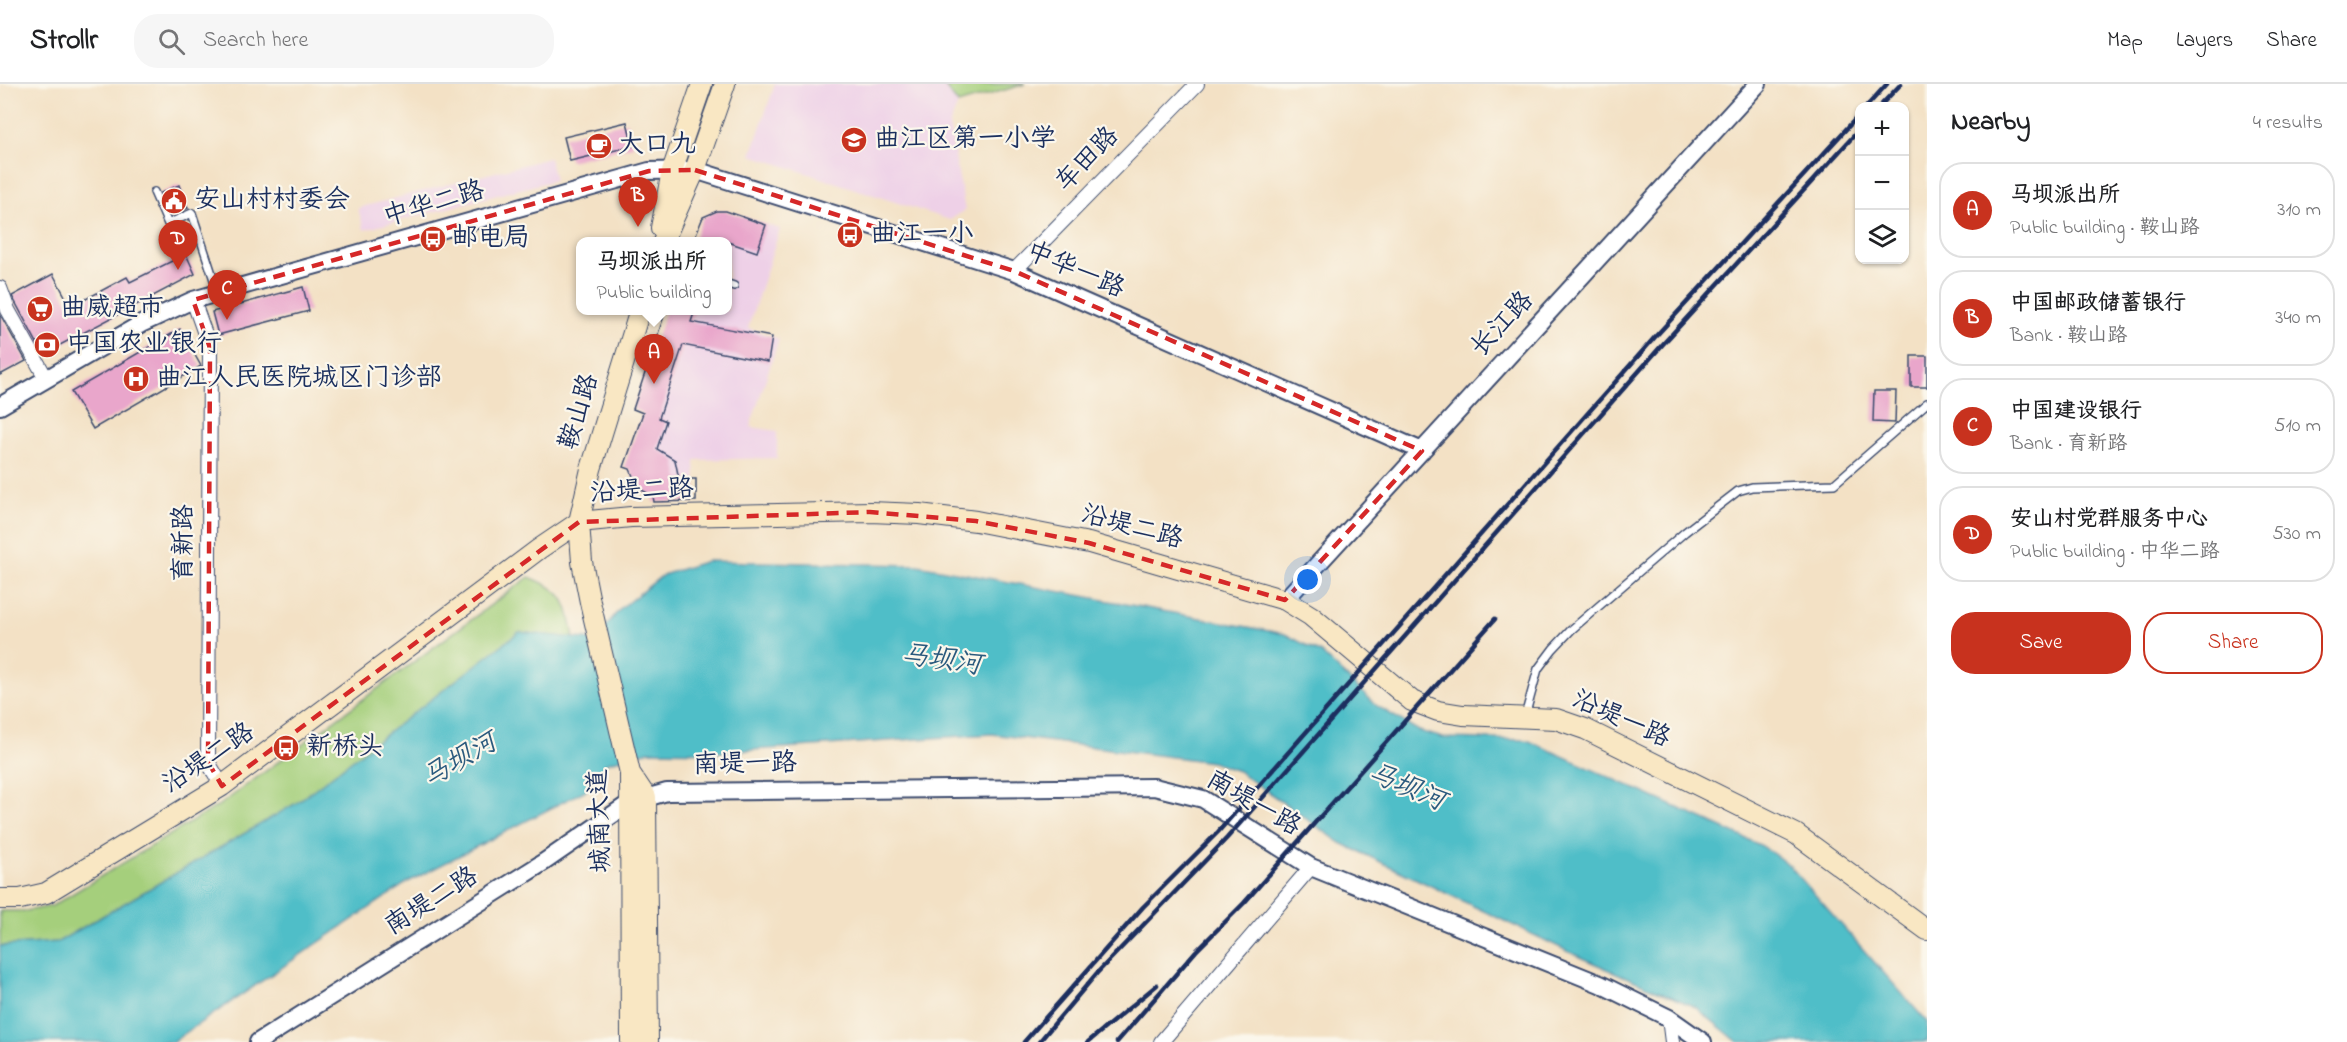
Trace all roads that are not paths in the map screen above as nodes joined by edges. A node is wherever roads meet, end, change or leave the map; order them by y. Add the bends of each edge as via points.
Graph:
1 (702, 84) edge
2 (725, 84) edge
3 (1197, 84) edge
4 (1758, 84) edge
5 (1181, 90) edge
6 (695, 170) junction
7 (672, 171) junction
8 (154, 192) dead end
9 (660, 237) edge
10 (665, 237) edge
11 (1014, 271) junction
12 (0, 288) edge
13 (218, 292) junction
14 (193, 300) junction
15 (638, 315) edge
16 (46, 378) junction
17 (1927, 403) edge
18 (0, 406) edge
19 (1422, 451) junction
20 (579, 522) junction
21 (1286, 600) junction
22 (590, 602) joint
23 (1525, 716) junction
24 (222, 786) junction
25 (638, 800) junction
26 (1311, 867) junction
27 (0, 899) edge
28 (1927, 930) edge
29 (1670, 1018) junction
30 (258, 1042) edge
31 (632, 1042) edge
32 (648, 1042) edge
33 (1161, 1042) edge
34 (1672, 1042) edge
35 (1702, 1042) edge

1 - 7 main road
2 - 6 main road
3 - 5 street, 车田路
4 - 19 street, 长江路
5 - 11 street, 车田路
6 - 7 street, 中华二路
6 - 10 main road
6 - 11 street, 中华一路
7 - 9 main road
7 - 13 street, 中华二路 via 649,171
8 - 13 lane via 168,224 192,213
11 - 19 street, 中华一路
12 - 16 street
13 - 14 street, 中华二路
14 - 16 street, 中华二路 via 141,324
14 - 24 street, 育新路 via 210,348 208,762
15 - 20 main road, 鞍山路 via 591,469
16 - 18 street, 中华二路
17 - 23 lane via 1834,484 1752,488 1729,497 1559,642 1538,669
19 - 21 street, 长江路
20 - 21 main road, 沿堤二路 via 631,517 870,512 976,520 1089,543
20 - 22 main road, 鞍山路
20 - 24 main road, 沿堤二路
21 - 23 main road, 沿堤一路 via 1311,616 1412,701 1463,715
22 - 25 main road, 城南大道
23 - 28 main road, 沿堤一路 via 1556,719 1586,729 1751,810 1796,834
24 - 27 main road, 沿堤二路 via 60,886 35,897
25 - 26 street, 南堤一路 via 667,792 1154,787 1203,799
25 - 30 street, 南堤二路
25 - 31 main road, 城南大道
25 - 32 main road
26 - 29 street, 南堤一路 via 1600,984
26 - 33 street
29 - 34 street
29 - 35 street, 南堤一路

